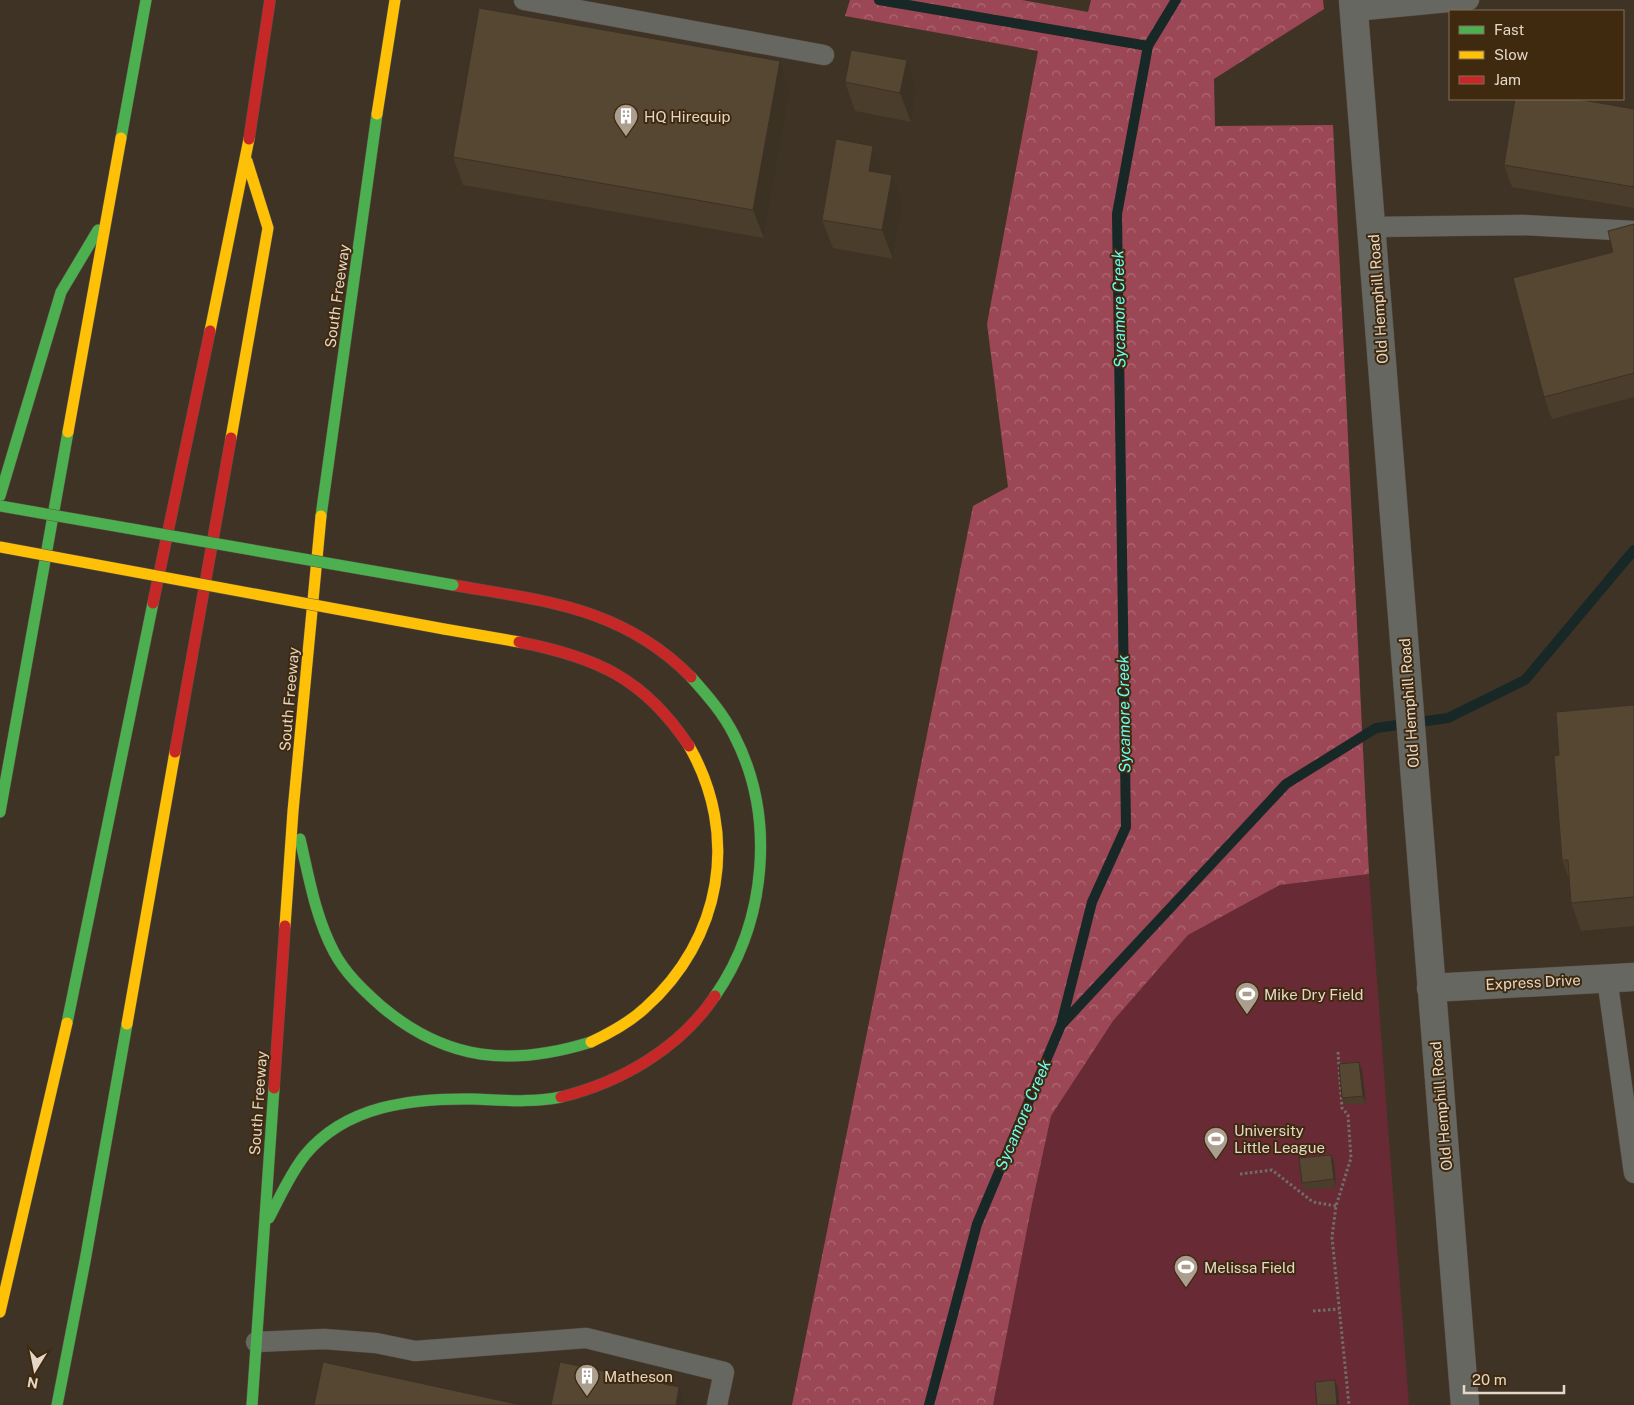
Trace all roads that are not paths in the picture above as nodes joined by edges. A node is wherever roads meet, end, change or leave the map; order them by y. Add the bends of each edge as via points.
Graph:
1 (146, 0) edge
2 (270, 0) edge
3 (395, 0) edge
4 (524, 0) edge
5 (1468, 0) edge
6 (1354, 6) edge
7 (824, 55) dead end
8 (246, 158) junction
9 (106, 216) junction
10 (1372, 227) junction
11 (1634, 231) edge
12 (0, 496) edge
13 (0, 506) edge
14 (0, 547) edge
15 (293, 811) junction
16 (0, 812) edge
17 (1634, 977) edge
18 (1606, 978) junction
19 (1431, 988) junction
20 (1634, 1173) edge
21 (264, 1228) junction
22 (0, 1312) edge
23 (256, 1342) junction
24 (57, 1405) edge
25 (252, 1405) edge
26 (717, 1405) edge
27 (1465, 1405) edge

1 - 9 main road
2 - 8 main road
3 - 15 main road, South Freeway via 321,519
4 - 7 lane
5 - 6 lane
6 - 10 street, Old Hemphill Road
8 - 22 main road via 63,1041
8 - 24 main road via 268,228
9 - 12 main road via 61,292
9 - 16 main road
10 - 11 lane via 1523,225
10 - 19 street, Old Hemphill Road
13 - 21 main road, bridge via 453,585 569,608 611,621 634,630 682,667 725,721 750,773 761,839 754,906 737,959 710,1005 691,1027 629,1072 564,1096 543,1100 416,1101 362,1114 326,1134 307,1151 294,1168
14 - 15 main road, bridge via 547,648 595,662 636,687 686,740 698,761 716,814 719,862 698,942 681,970 640,1014 618,1029 569,1050 507,1057 475,1054 442,1044 415,1030 387,1011 344,968 319,918
15 - 21 main road, South Freeway
17 - 18 street, Express Drive
18 - 19 street, Express Drive
18 - 20 lane
19 - 27 street, Old Hemphill Road
21 - 23 main road, South Freeway
23 - 25 main road, South Freeway
23 - 26 lane via 324,1339 376,1343 415,1351 586,1338 724,1372

